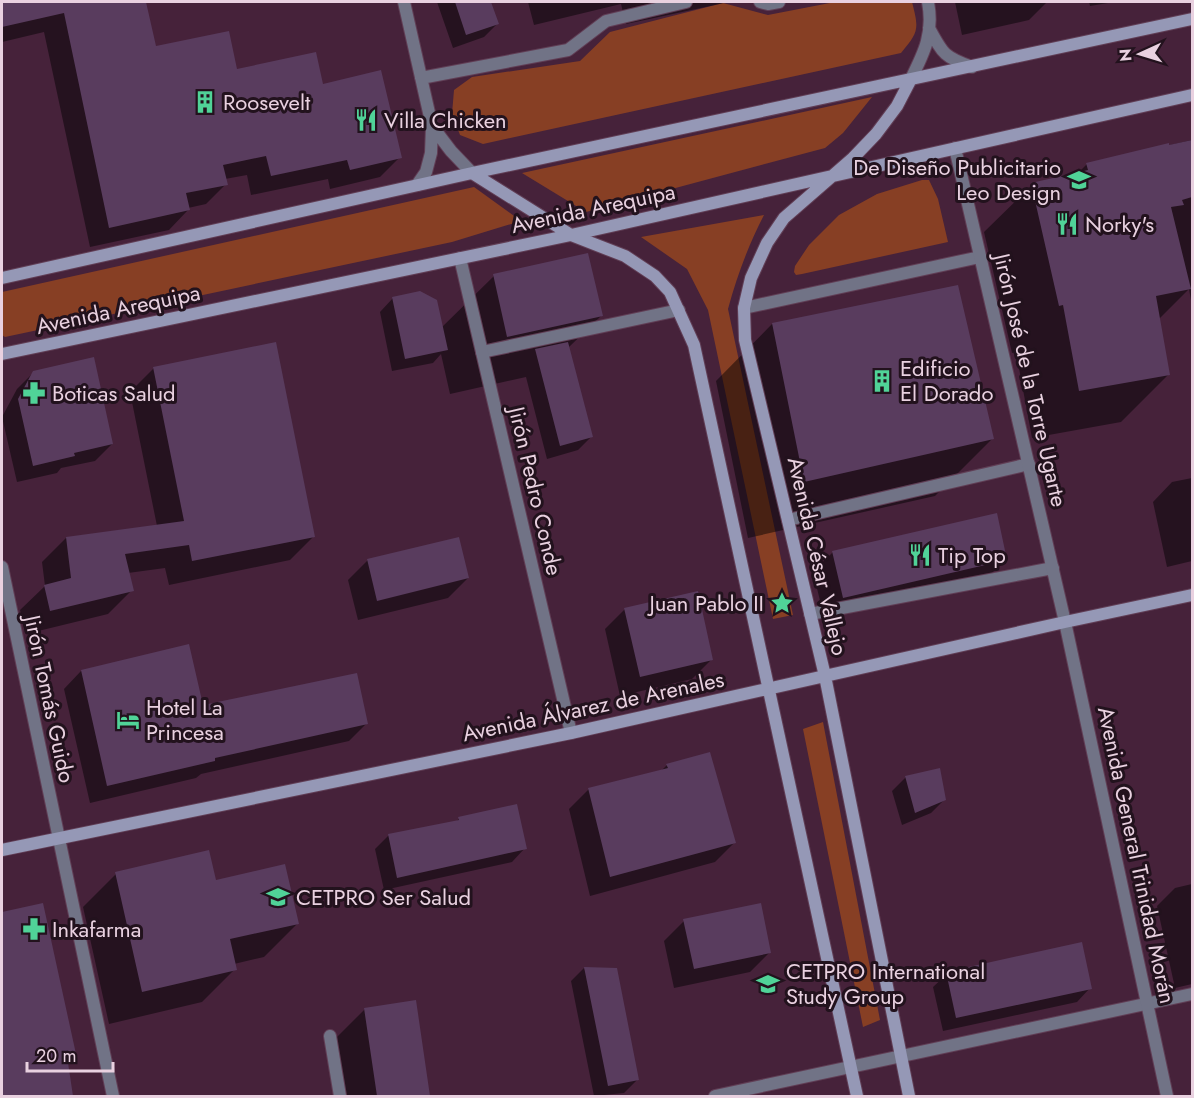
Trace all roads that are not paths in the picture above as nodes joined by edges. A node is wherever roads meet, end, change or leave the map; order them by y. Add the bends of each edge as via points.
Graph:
1 (404, 2) edge
2 (686, 2) edge
3 (760, 2) edge
4 (779, 2) edge
5 (928, 2) edge
6 (1192, 19) edge
7 (929, 28) junction
8 (972, 67) junction
9 (421, 78) junction
10 (909, 81) junction
11 (1192, 95) edge
12 (432, 126) junction
13 (955, 148) junction
14 (472, 173) junction
15 (828, 178) junction
16 (417, 185) junction
17 (571, 235) junction
18 (980, 257) junction
19 (460, 258) junction
20 (2, 278) edge
21 (744, 308) junction
22 (679, 310) junction
23 (482, 352) junction
24 (2, 354) edge
25 (1029, 464) junction
26 (788, 520) junction
27 (2, 567) edge
28 (1053, 568) junction
29 (1192, 595) edge
30 (810, 615) junction
31 (1065, 622) junction
32 (825, 676) junction
33 (769, 689) junction
34 (571, 733) junction
35 (57, 838) junction
36 (2, 850) edge
37 (1192, 994) edge
38 (1147, 1004) junction
39 (330, 1036) dead end
40 (900, 1056) junction
41 (851, 1067) junction
42 (113, 1096) edge
43 (340, 1096) edge
44 (715, 1096) edge
45 (857, 1096) edge
46 (909, 1096) edge
47 (1167, 1096) edge

1 - 9 street
2 - 9 street via 606,21 568,50
3 - 4 street
5 - 7 street
6 - 8 main road
7 - 8 street via 941,51
7 - 10 street via 927,48
8 - 10 main road
9 - 12 street
10 - 14 main road
10 - 15 main road, Avenida César Vallejo via 897,106 876,134
11 - 13 main road, Avenida Arequipa
12 - 14 street
12 - 16 street via 431,153 426,172
13 - 15 main road, Avenida Arequipa
13 - 18 street, Jirón José de la Torre Ugarte
14 - 16 main road
14 - 17 main road
15 - 17 main road, Avenida Arequipa
15 - 21 main road, Avenida César Vallejo via 784,218 767,243 750,278
16 - 20 main road
17 - 19 main road, Avenida Arequipa
17 - 22 main road via 625,256 656,276
18 - 21 street
18 - 25 street, Jirón José de la Torre Ugarte
19 - 23 street, Jirón Pedro Conde
19 - 24 main road, Avenida Arequipa
21 - 26 main road, Avenida César Vallejo via 745,340
22 - 23 street
22 - 33 main road via 694,345
23 - 34 street, Jirón Pedro Conde
25 - 26 street
25 - 28 street, Jirón José de la Torre Ugarte
26 - 30 main road, Avenida César Vallejo
27 - 35 street, Jirón Tomás Guido
28 - 30 street
28 - 31 street, Jirón José de la Torre Ugarte
29 - 31 main road, Avenida Álvarez de Arenales
30 - 32 main road, Avenida César Vallejo
31 - 32 main road, Avenida Álvarez de Arenales
31 - 38 street, Avenida General Trinidad Morán
32 - 33 main road, Avenida Álvarez de Arenales
32 - 40 main road, Avenida César Vallejo
33 - 34 main road, Avenida Álvarez de Arenales
33 - 41 main road
34 - 35 main road, Avenida Álvarez de Arenales
35 - 36 main road, Avenida Álvarez de Arenales
35 - 42 street, Jirón Tomás Guido
37 - 38 street
38 - 40 street
38 - 47 street, Avenida General Trinidad Morán
39 - 43 street
40 - 41 street
40 - 46 main road, Avenida César Vallejo
41 - 44 street
41 - 45 main road

